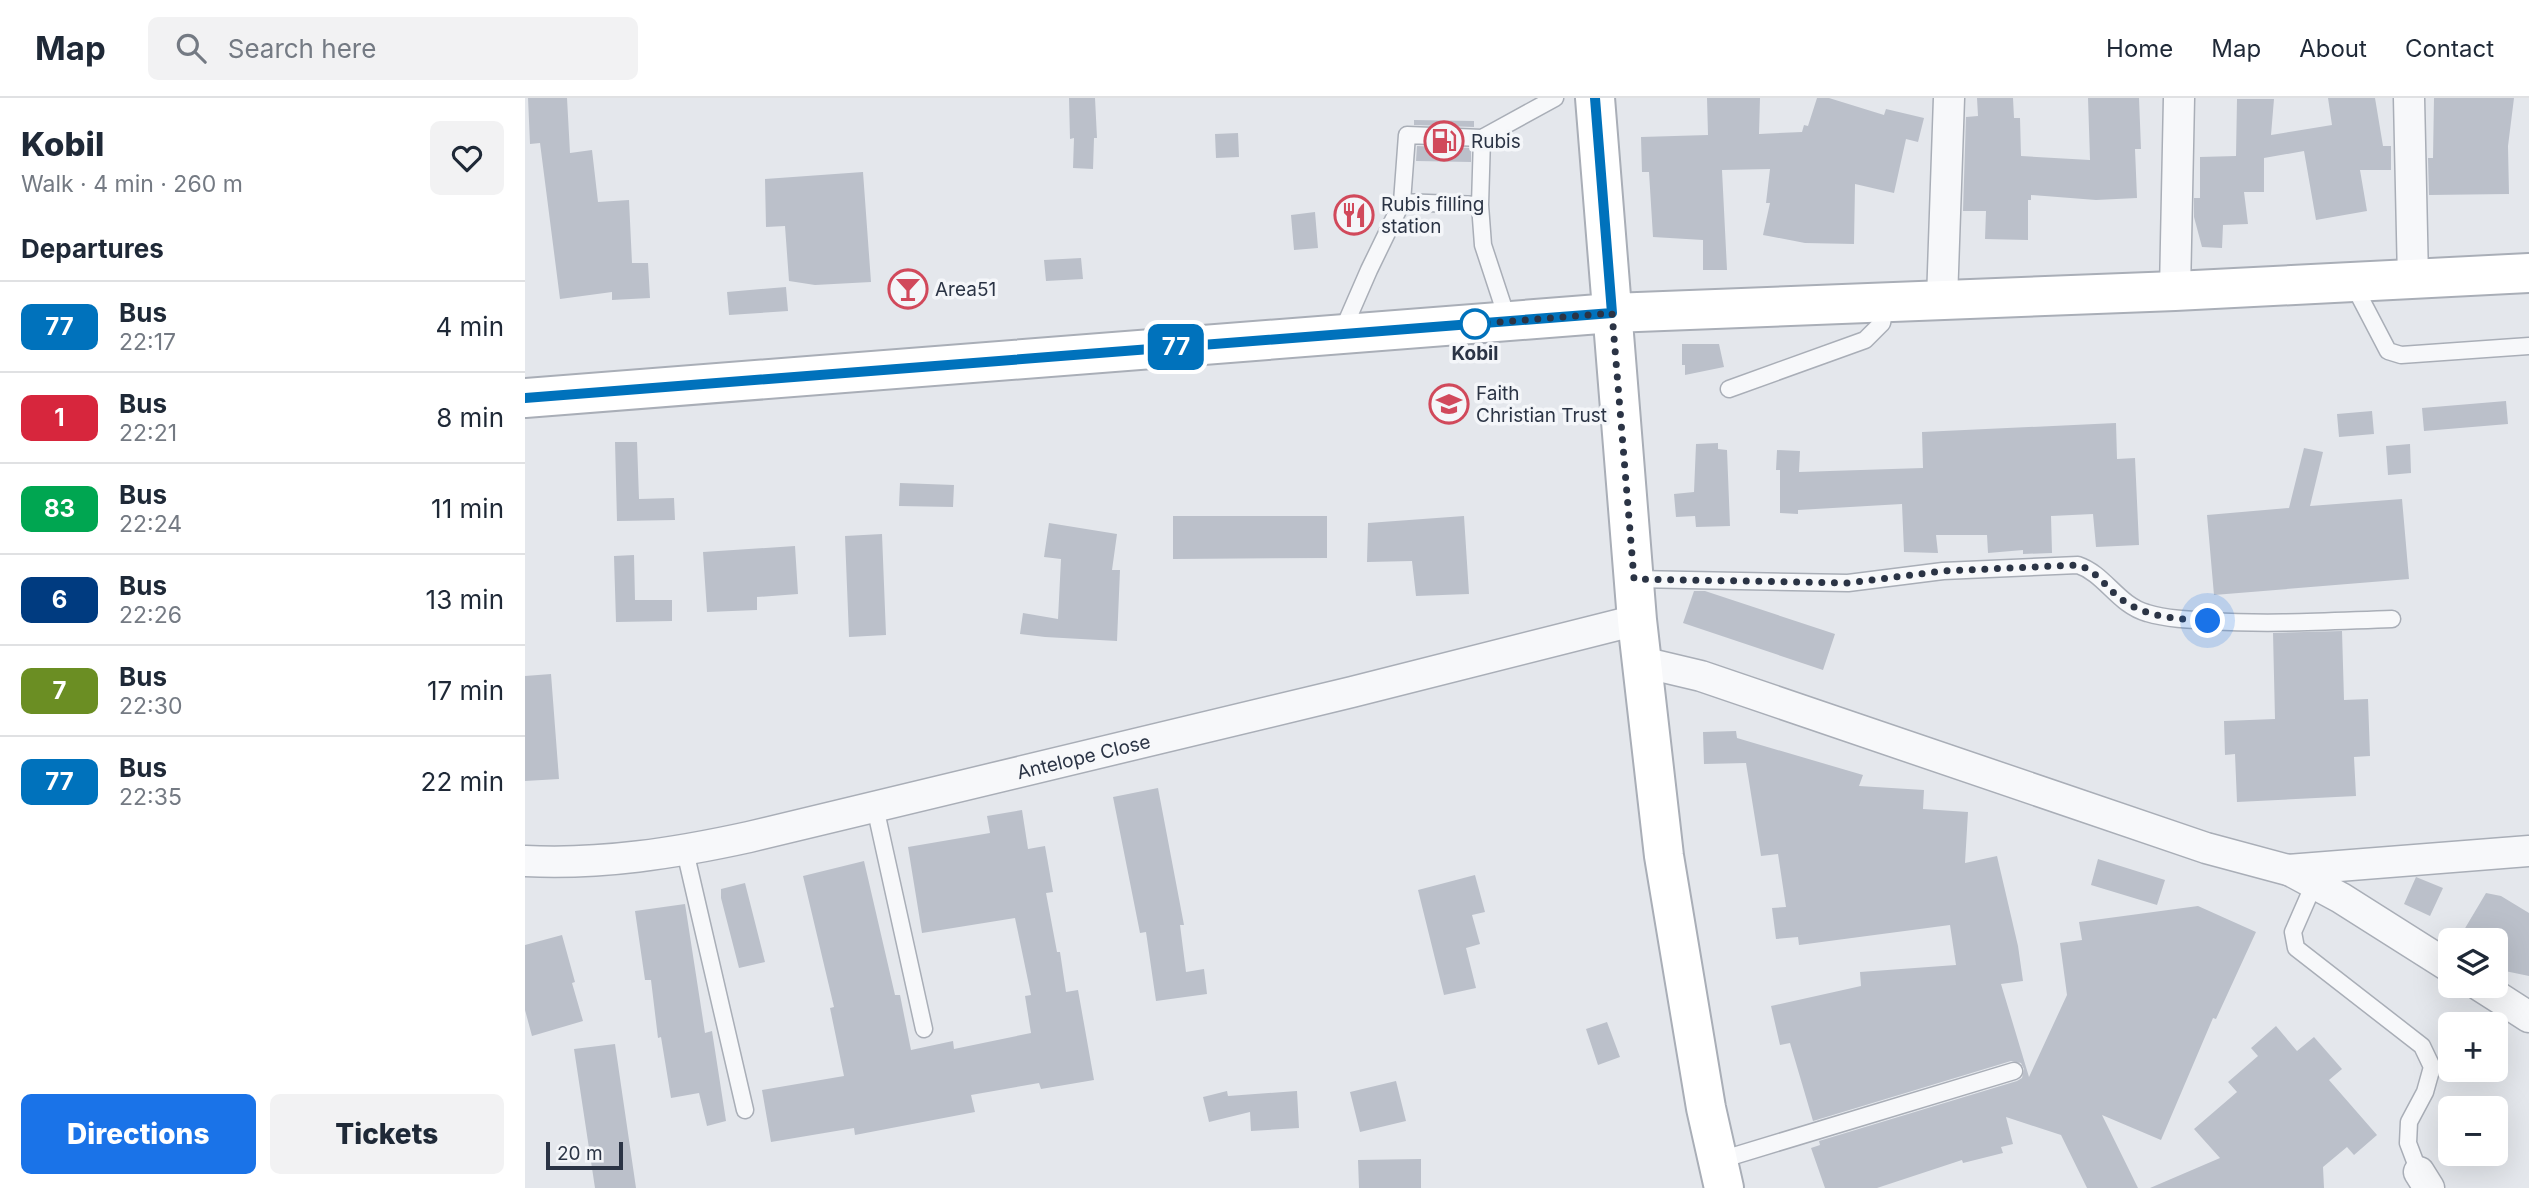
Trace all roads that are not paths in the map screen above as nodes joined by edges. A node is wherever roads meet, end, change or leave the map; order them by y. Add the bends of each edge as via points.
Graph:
1 (1555, 98) edge
2 (1595, 98) edge
3 (1949, 98) edge
4 (2179, 98) edge
5 (2409, 98) edge
6 (1482, 138) junction
7 (1402, 202) junction
8 (1480, 205) junction
9 (2529, 273) edge
10 (2413, 278) junction
11 (2352, 282) junction
12 (2175, 290) junction
13 (1942, 300) junction
14 (1885, 303) junction
15 (1612, 313) junction
16 (1508, 321) junction
17 (1341, 334) junction
18 (2529, 346) edge
19 (1729, 389) dead end
20 (525, 398) edge
21 (1634, 579) junction
22 (2392, 618) dead end
23 (1637, 620) junction
24 (1642, 662) junction
25 (875, 807) junction
26 (685, 851) junction
27 (2529, 851) edge
28 (525, 861) edge
29 (2301, 877) junction
30 (2438, 959) edge
31 (2499, 998) edge
32 (2529, 1017) edge
33 (924, 1029) dead end
34 (2014, 1070) dead end
35 (745, 1110) dead end
36 (1721, 1174) edge
37 (2424, 1180) edge

1 - 6 lane
2 - 15 main road
3 - 13 street
4 - 12 street
5 - 10 street
6 - 7 lane via 1407,135
6 - 8 lane
7 - 8 lane
7 - 17 lane
8 - 16 lane via 1483,246
9 - 10 main road
10 - 11 main road
11 - 12 main road
11 - 18 lane via 2388,351 2401,355
12 - 13 main road
13 - 14 main road
14 - 15 main road
14 - 19 lane via 1882,323 1865,340
15 - 16 main road
15 - 21 main road
16 - 17 main road
17 - 20 main road
21 - 22 lane via 1848,583 1943,571 2078,565 2091,569 2108,588 2145,613 2255,624
21 - 23 main road
23 - 24 main road
23 - 25 street, Antelope Close
24 - 29 street via 1701,676
24 - 36 main road via 1678,951
25 - 26 street, Antelope Close
25 - 33 lane
26 - 28 street, Antelope Close
26 - 35 lane
27 - 29 street
29 - 30 street
29 - 37 lane via 2293,932 2296,948 2422,1046 2432,1067 2425,1093 2409,1122 2408,1143
31 - 32 street
34 - 36 lane

